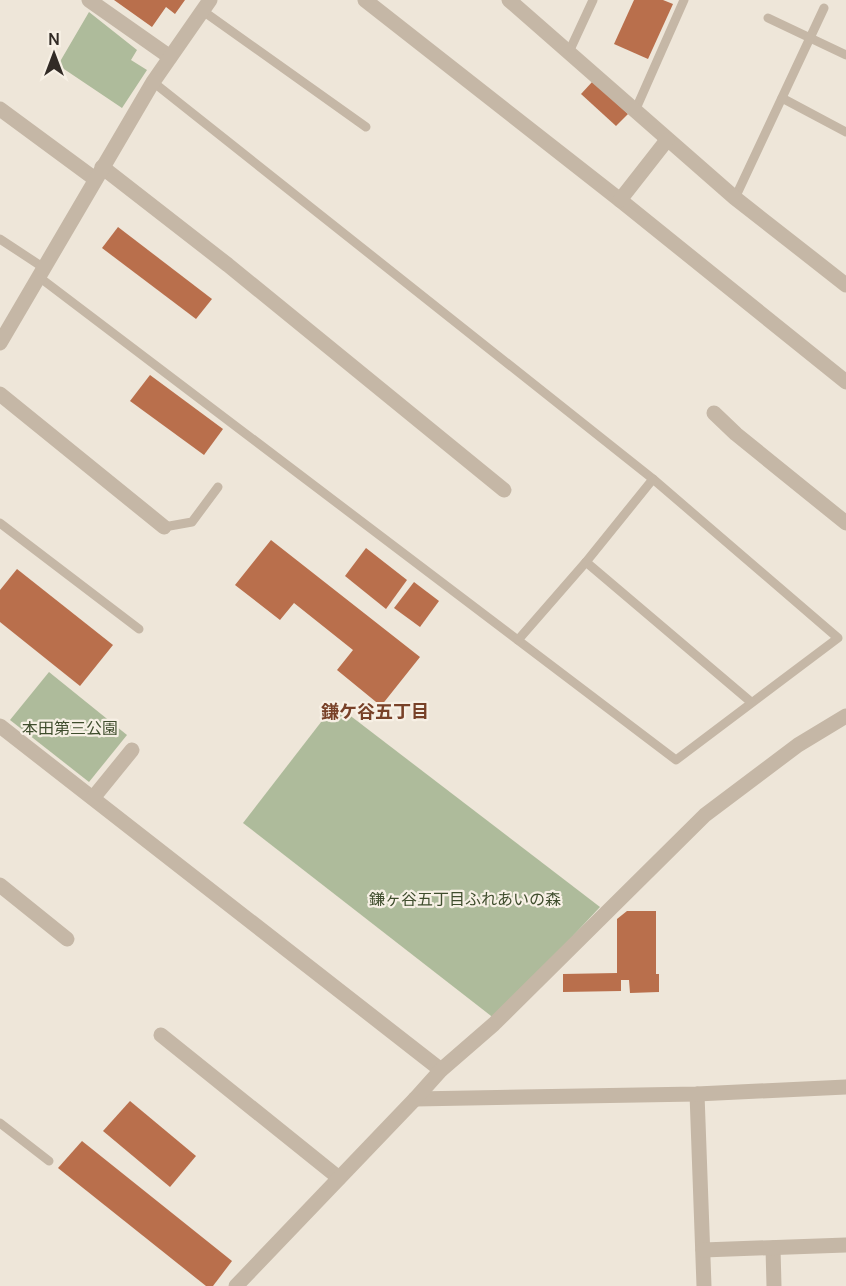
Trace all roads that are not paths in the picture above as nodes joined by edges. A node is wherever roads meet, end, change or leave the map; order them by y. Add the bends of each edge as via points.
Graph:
1 (89, 0) edge
2 (365, 0) edge
3 (509, 0) edge
4 (593, 0) edge
5 (684, 0) edge
6 (206, 6) edge
7 (824, 8) dead end
8 (768, 18) dead end
9 (810, 38) junction
10 (568, 54) junction
11 (846, 55) edge
12 (170, 57) junction
13 (153, 82) junction
14 (782, 98) junction
15 (0, 109) edge
16 (635, 111) junction
17 (366, 127) dead end
18 (846, 132) edge
19 (667, 140) junction
20 (98, 173) junction
21 (735, 198) junction
22 (620, 200) junction
23 (0, 239) edge
24 (41, 273) junction
25 (846, 285) edge
26 (0, 343) edge
27 (846, 382) edge
28 (0, 394) edge
29 (714, 413) dead end
30 (653, 479) junction
31 (218, 488) dead end
32 (504, 490) dead end
33 (0, 523) edge
34 (846, 523) edge
35 (164, 527) joint
36 (586, 562) junction
37 (139, 629) dead end
38 (518, 640) junction
39 (751, 702) junction
40 (846, 716) edge
41 (0, 726) edge
42 (132, 750) dead end
43 (93, 798) junction
44 (0, 885) edge
45 (67, 939) dead end
46 (161, 1035) dead end
47 (441, 1070) junction
48 (846, 1087) edge
49 (697, 1094) junction
50 (415, 1099) junction
51 (0, 1123) edge
52 (49, 1161) dead end
53 (339, 1178) junction
54 (846, 1245) edge
55 (773, 1248) junction
56 (703, 1250) junction
57 (236, 1286) edge
58 (704, 1286) edge
59 (774, 1286) edge

1 - 12 street
2 - 22 street
3 - 10 street
4 - 10 lane
5 - 16 lane
6 - 12 street
6 - 17 lane
7 - 9 lane
8 - 9 lane
9 - 11 lane
9 - 14 lane
10 - 16 street
12 - 13 street
13 - 20 street
13 - 30 lane
14 - 18 lane
14 - 21 lane
15 - 20 street
16 - 19 street
19 - 21 street
19 - 22 street
20 - 24 street
20 - 32 street via 228,265
21 - 25 street
22 - 27 street
23 - 24 lane
24 - 26 street
24 - 38 lane
28 - 35 street
29 - 34 street
30 - 36 lane
30 - 39 lane via 838,638
31 - 35 lane via 192,522
33 - 37 lane
36 - 38 lane
36 - 39 lane
38 - 39 lane via 676,760
40 - 47 street via 798,745 705,815 494,1024
41 - 43 street
42 - 43 street
43 - 47 street
44 - 45 street
46 - 53 street
47 - 50 street
48 - 49 street
49 - 50 street
49 - 56 street
50 - 53 street
51 - 52 lane
53 - 57 street
54 - 55 street
55 - 56 street
55 - 59 street
56 - 58 street

